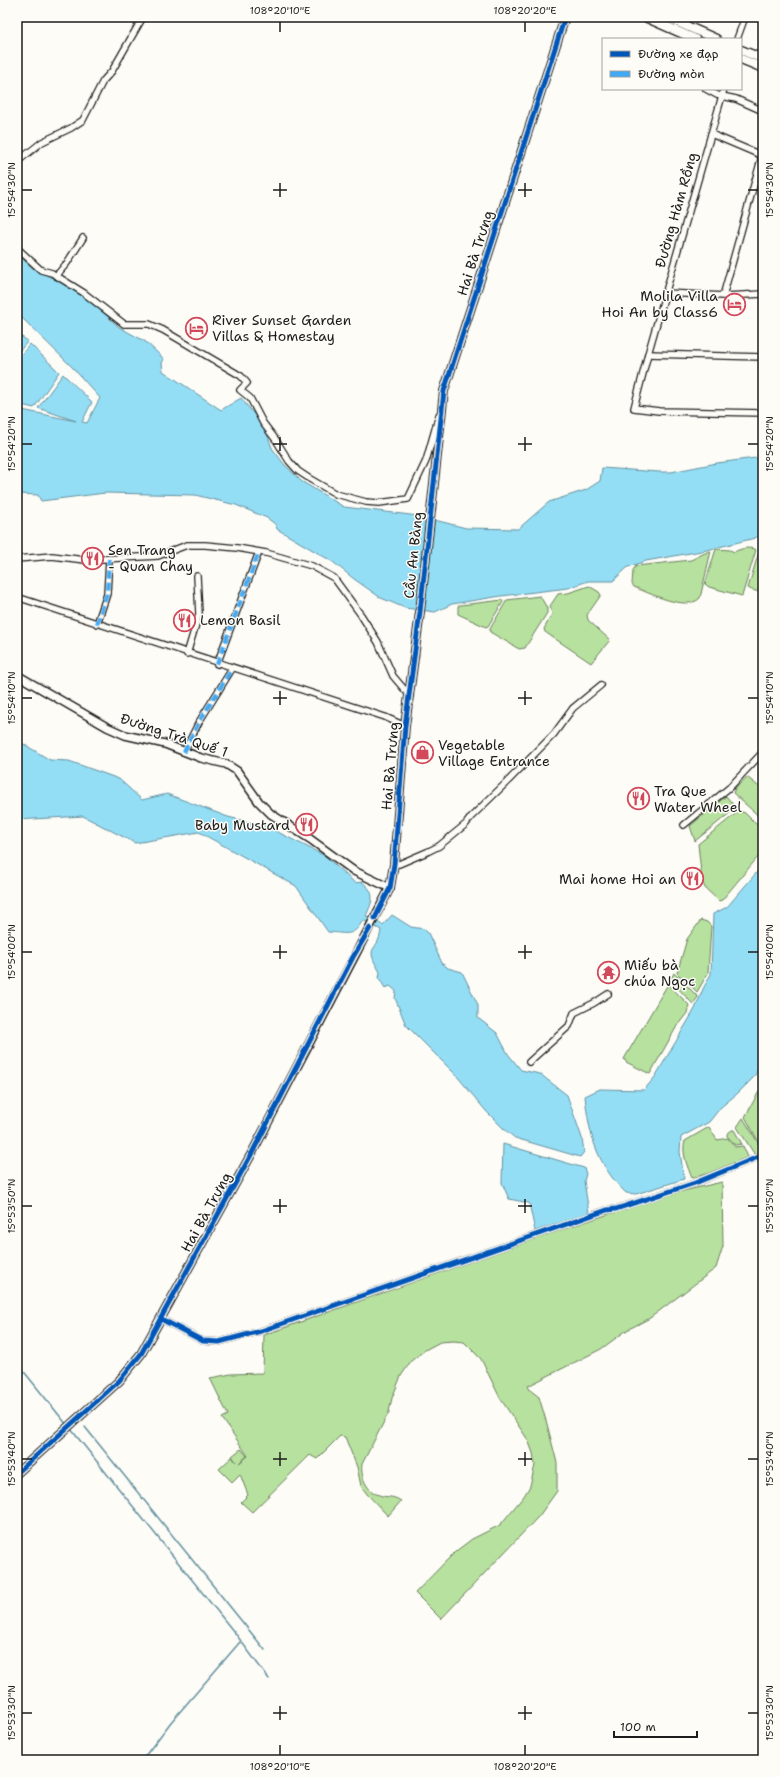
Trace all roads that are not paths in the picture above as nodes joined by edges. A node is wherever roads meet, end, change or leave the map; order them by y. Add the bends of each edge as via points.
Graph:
1 (143, 17) edge
2 (565, 17) edge
3 (645, 17) edge
4 (666, 17) edge
5 (745, 17) edge
6 (693, 38) edge
7 (714, 38) edge
8 (737, 38) edge
9 (742, 50) edge
10 (742, 59) edge
11 (763, 59) edge
12 (763, 68) edge
13 (708, 90) edge
14 (723, 92) edge
15 (763, 111) edge
16 (711, 134) junction
17 (762, 156) edge
18 (17, 162) edge
19 (84, 238) dead end
20 (17, 248) edge
21 (56, 276) junction
22 (666, 293) junction
23 (763, 294) edge
24 (723, 296) junction
25 (648, 354) junction
26 (763, 357) edge
27 (440, 413) junction
28 (763, 413) edge
29 (431, 501) joint
30 (259, 552) junction
31 (17, 559) edge
32 (109, 560) junction
33 (197, 576) dead end
34 (17, 597) edge
35 (420, 612) joint
36 (97, 624) junction
37 (187, 654) junction
38 (217, 664) junction
39 (232, 669) junction
40 (17, 675) edge
41 (601, 685) dead end
42 (410, 696) junction
43 (405, 726) junction
44 (184, 752) junction
45 (763, 752) edge
46 (684, 825) dead end
47 (394, 864) junction
48 (390, 888) junction
49 (608, 994) dead end
50 (529, 1062) dead end
51 (763, 1155) edge
52 (161, 1319) junction
53 (17, 1473) edge

1 - 18 street via 112,71 103,81 83,120 42,142
2 - 27 street, Hai Bà Trưng via 447,376
3 - 6 main road
4 - 7 main road
5 - 8 street
9 - 11 main road
10 - 12 main road
13 - 14 street via 718,95
14 - 15 street
14 - 16 street, Đường Hàm Rồng
16 - 17 street
16 - 22 street, Đường Hàm Rồng
17 - 24 street
19 - 21 street
20 - 21 street via 41,270
21 - 27 street via 84,293 124,324 149,324 163,330 240,376 246,382 240,390 250,398 263,424 289,461 298,471 336,494 366,502 408,500 426,462
22 - 24 street
22 - 25 street, Đường Hàm Rồng
23 - 24 street
25 - 26 street
25 - 28 street, Đường Hàm Rồng via 634,408 659,411
27 - 29 street, Hai Bà Trưng
29 - 35 street, Cầu An Bàng
30 - 32 street via 187,545 158,556
30 - 38 street
30 - 42 street via 312,566 334,578 378,642 393,676
31 - 32 street via 52,556
32 - 36 street via 107,594
33 - 37 street via 199,614
34 - 36 street
35 - 42 street, Hai Bà Trưng
36 - 37 street
37 - 38 street
38 - 39 street
39 - 43 street via 385,717
39 - 44 street via 199,722
40 - 44 street, Đường Trà Quế 1 via 107,727 125,735 165,744
41 - 47 street via 573,708 554,734 470,817 466,824 439,846
42 - 43 street, Hai Bà Trưng
43 - 47 street, Hai Bà Trưng
44 - 48 street, Đường Trà Quế 1 via 226,764 236,771 271,814 354,871
45 - 46 street via 730,787
47 - 48 street, Hai Bà Trưng
48 - 52 street, Hai Bà Trưng via 252,1153
49 - 50 street via 574,1013 570,1026
51 - 52 street via 695,1183 607,1210 261,1331 219,1342 203,1341
52 - 53 street, Hai Bà Trưng via 141,1354 119,1381

